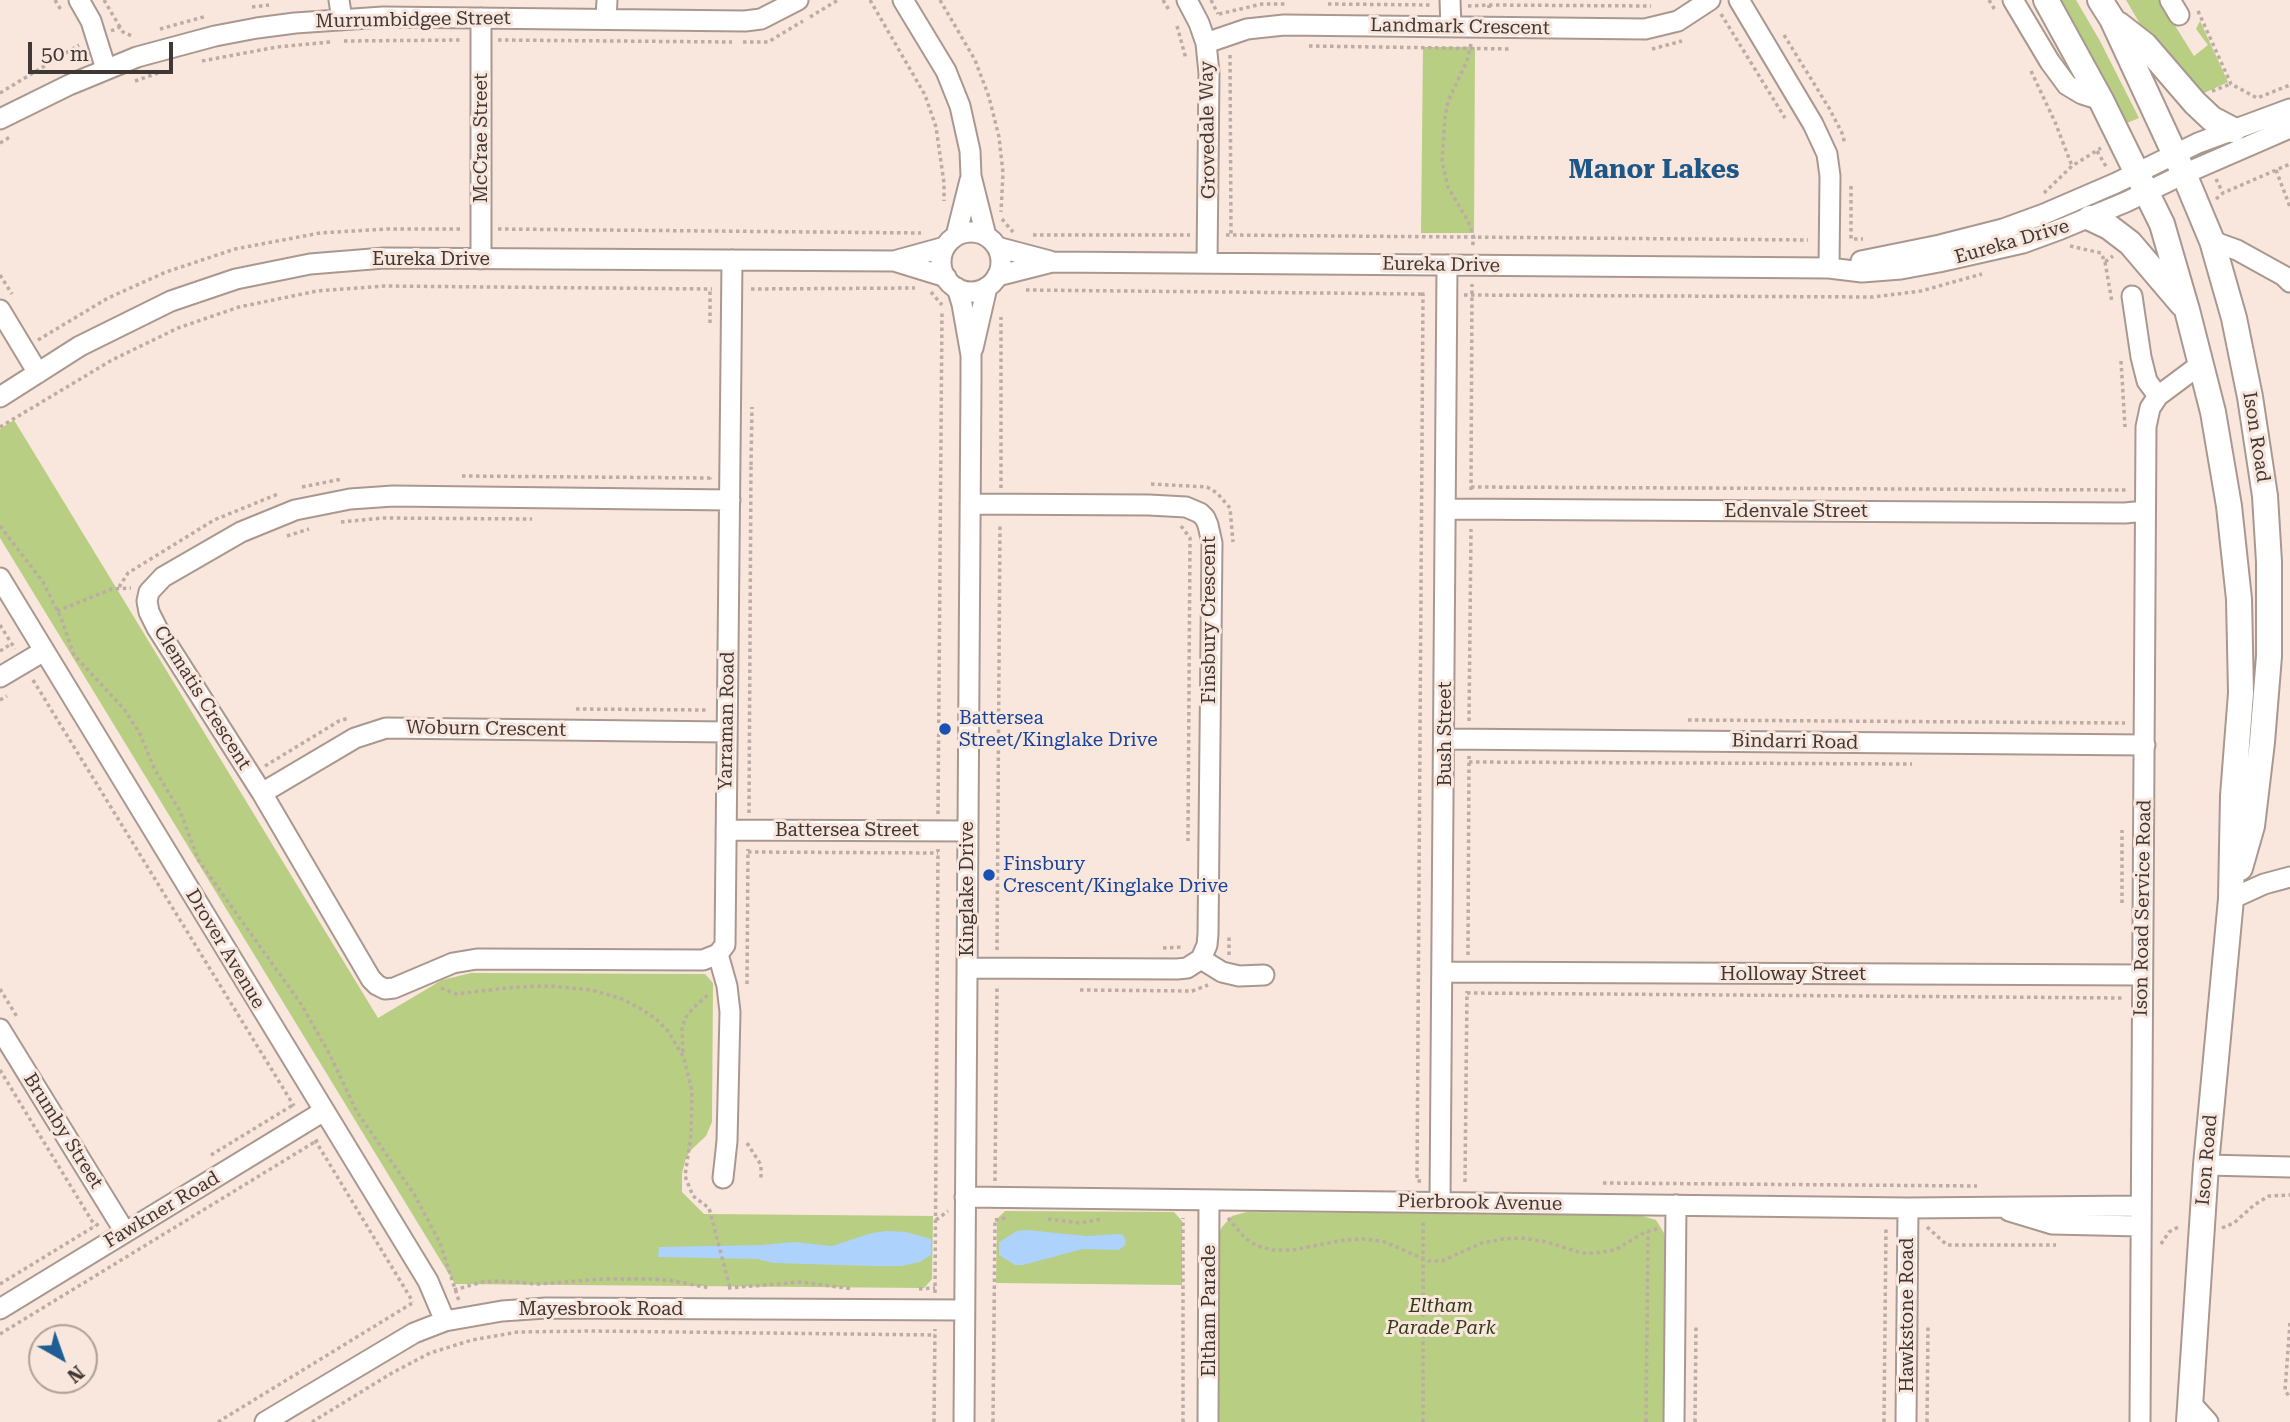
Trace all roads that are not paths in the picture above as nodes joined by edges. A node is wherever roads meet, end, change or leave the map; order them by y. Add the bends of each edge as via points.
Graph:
1 (79, 0) edge
2 (797, 0) edge
3 (903, 0) edge
4 (1187, 0) edge
5 (1450, 0) edge
6 (1738, 0) edge
7 (2013, 0) edge
8 (2046, 0) edge
9 (1714, 4) edge
10 (2106, 6) edge
11 (340, 10) edge
12 (606, 10) edge
13 (481, 18) junction
14 (1451, 27) junction
15 (1206, 43) junction
16 (106, 69) junction
17 (2101, 100) junction
18 (2290, 109) edge
19 (0, 120) edge
20 (2290, 128) edge
21 (2233, 130) junction
22 (2180, 164) junction
23 (971, 176) junction
24 (2142, 182) junction
25 (2090, 218) junction
26 (991, 241) junction
27 (2212, 241) junction
28 (950, 242) junction
29 (481, 259) junction
30 (732, 260) junction
31 (894, 261) junction
32 (1052, 262) junction
33 (1208, 263) junction
34 (1447, 265) junction
35 (1829, 268) junction
36 (992, 281) junction
37 (2290, 282) edge
38 (951, 283) junction
39 (2132, 296) dead end
40 (0, 310) edge
41 (2187, 310) junction
42 (971, 355) junction
43 (2201, 364) junction
44 (38, 373) junction
45 (2158, 396) junction
46 (0, 397) edge
47 (730, 500) junction
48 (970, 504) junction
49 (1446, 509) junction
50 (2146, 511) junction
51 (0, 578) edge
52 (44, 651) junction
53 (0, 677) edge
54 (727, 732) junction
55 (1445, 739) junction
56 (2145, 745) junction
57 (261, 793) junction
58 (726, 830) junction
59 (967, 831) junction
60 (2290, 877) edge
61 (2231, 899) junction
62 (1194, 953) junction
63 (718, 954) junction
64 (967, 968) junction
65 (1443, 972) junction
66 (1265, 975) dead end
67 (2133, 975) junction
68 (0, 1028) edge
69 (324, 1111) junction
70 (2206, 1165) junction
71 (2290, 1167) edge
72 (723, 1178) dead end
73 (965, 1197) junction
74 (1432, 1203) junction
75 (1676, 1205) junction
76 (1995, 1206) junction
77 (2141, 1206) junction
78 (1209, 1208) junction
79 (1908, 1217) junction
80 (2140, 1226) junction
81 (125, 1233) junction
82 (0, 1309) edge
83 (964, 1310) junction
84 (455, 1319) junction
85 (2189, 1412) edge
86 (265, 1422) edge
87 (964, 1422) edge
88 (1208, 1422) edge
89 (1674, 1422) edge
90 (1906, 1422) edge
91 (2140, 1422) edge
92 (2208, 1422) edge

1 - 16 street via 91,21
2 - 12 street, Murrumbidgee Street via 752,21
3 - 23 street via 953,87 970,151
4 - 15 street, Grovedale Way
5 - 14 street
6 - 35 street via 1822,142 1830,176
7 - 17 street via 2067,85
8 - 17 main road, Ison Road
9 - 14 street, Landmark Crescent via 1678,21 1645,29
10 - 21 main road via 2195,103
10 - 22 main road, Ison Road
11 - 13 street, Murrumbidgee Street via 383,17
11 - 16 street, Murrumbidgee Street via 295,23 215,36
12 - 13 street, Murrumbidgee Street
13 - 29 street, McCrae Street
14 - 15 street, Landmark Crescent via 1263,26
15 - 33 street, Grovedale Way via 1210,85
16 - 19 street, Murrumbidgee Street
17 - 24 main road, Ison Road
18 - 21 street
20 - 22 street
21 - 22 street
22 - 24 street, Eureka Drive
22 - 27 main road, Ison Road
23 - 26 street
23 - 28 street
24 - 25 street, Eureka Drive
24 - 35 street, Eureka Drive via 2003,229
24 - 41 main road, Ison Road via 2162,224
25 - 35 street, Eureka Drive via 2023,243 1939,262 1862,272
25 - 41 main road via 2130,243
26 - 28 street via 971,232
26 - 32 street, Eureka Drive
26 - 36 street via 1000,256
27 - 37 street via 2237,250
27 - 61 main road, Ison Road via 2250,397 2266,496 2270,562 2262,742 2252,827
28 - 31 street, Eureka Drive
28 - 38 street via 942,262
29 - 30 street, Eureka Drive
29 - 44 street, Eureka Drive via 344,260 236,279 142,314
30 - 31 street, Eureka Drive
30 - 47 street, Yarraman Road
31 - 38 street, Eureka Drive
32 - 33 street, Eureka Drive
32 - 36 street, Eureka Drive
33 - 34 street, Eureka Drive
34 - 35 street, Eureka Drive
34 - 49 street, Bush Street
36 - 38 street via 972,292
36 - 42 street, Kinglake Drive
38 - 42 street, Kinglake Drive via 962,304
39 - 45 street via 2147,381
40 - 44 street
41 - 43 main road, Ison Road
42 - 48 street, Kinglake Drive
43 - 45 street
43 - 61 main road, Ison Road via 2229,506 2239,599 2241,693
44 - 46 street, Eureka Drive
45 - 50 street, Ison Road Service Road via 2146,427
47 - 54 street, Yarraman Road
47 - 57 street, Clematis Crescent via 350,499 295,510 241,532 163,577 149,592 149,612
48 - 59 street, Kinglake Drive
48 - 62 street, Finsbury Crescent via 1177,506 1200,513 1208,525 1212,543 1208,934 1207,945
49 - 50 street, Edenvale Street
49 - 55 street, Bush Street
50 - 56 street, Ison Road Service Road
51 - 52 street, Drover Avenue
52 - 53 street
52 - 69 street, Drover Avenue
54 - 57 street, Woburn Crescent via 386,728 355,738
54 - 58 street, Yarraman Road
55 - 56 street, Bindarri Road
55 - 65 street, Bush Street
56 - 67 street, Ison Road Service Road
57 - 63 street, Clematis Crescent via 371,979 384,989 453,963 477,959 703,960
58 - 59 street, Battersea Street
58 - 63 street, Yarraman Road via 725,945
59 - 64 street, Kinglake Drive
60 - 61 street
61 - 70 main road, Ison Road
62 - 64 street via 1187,968 1177,969
62 - 66 street via 1222,972
63 - 72 street, Yarraman Road via 730,1012
64 - 73 street, Kinglake Drive
65 - 67 street, Holloway Street
65 - 74 street, Bush Street
67 - 77 street, Ison Road Service Road
68 - 81 street, Brumby Street
69 - 81 street, Fawkner Road
69 - 84 street, Drover Avenue via 435,1296
70 - 71 street
70 - 85 main road, Ison Road
73 - 78 street, Pierbrook Avenue
73 - 83 street, Kinglake Drive
74 - 75 street, Pierbrook Avenue
74 - 78 street, Pierbrook Avenue
75 - 79 street, Pierbrook Avenue
75 - 89 street
76 - 77 street, Pierbrook Avenue
76 - 79 street, Pierbrook Avenue
76 - 80 street, Pierbrook Avenue via 2052,1224
77 - 80 street, Ison Road Service Road
78 - 88 street, Eltham Parade
79 - 90 street, Hawkstone Road
80 - 91 street, Ison Road Service Road
81 - 82 street, Fawkner Road
83 - 84 street, Mayesbrook Road via 546,1308
83 - 87 street, Kinglake Drive
84 - 86 street, Mayesbrook Road via 414,1334
85 - 92 street

